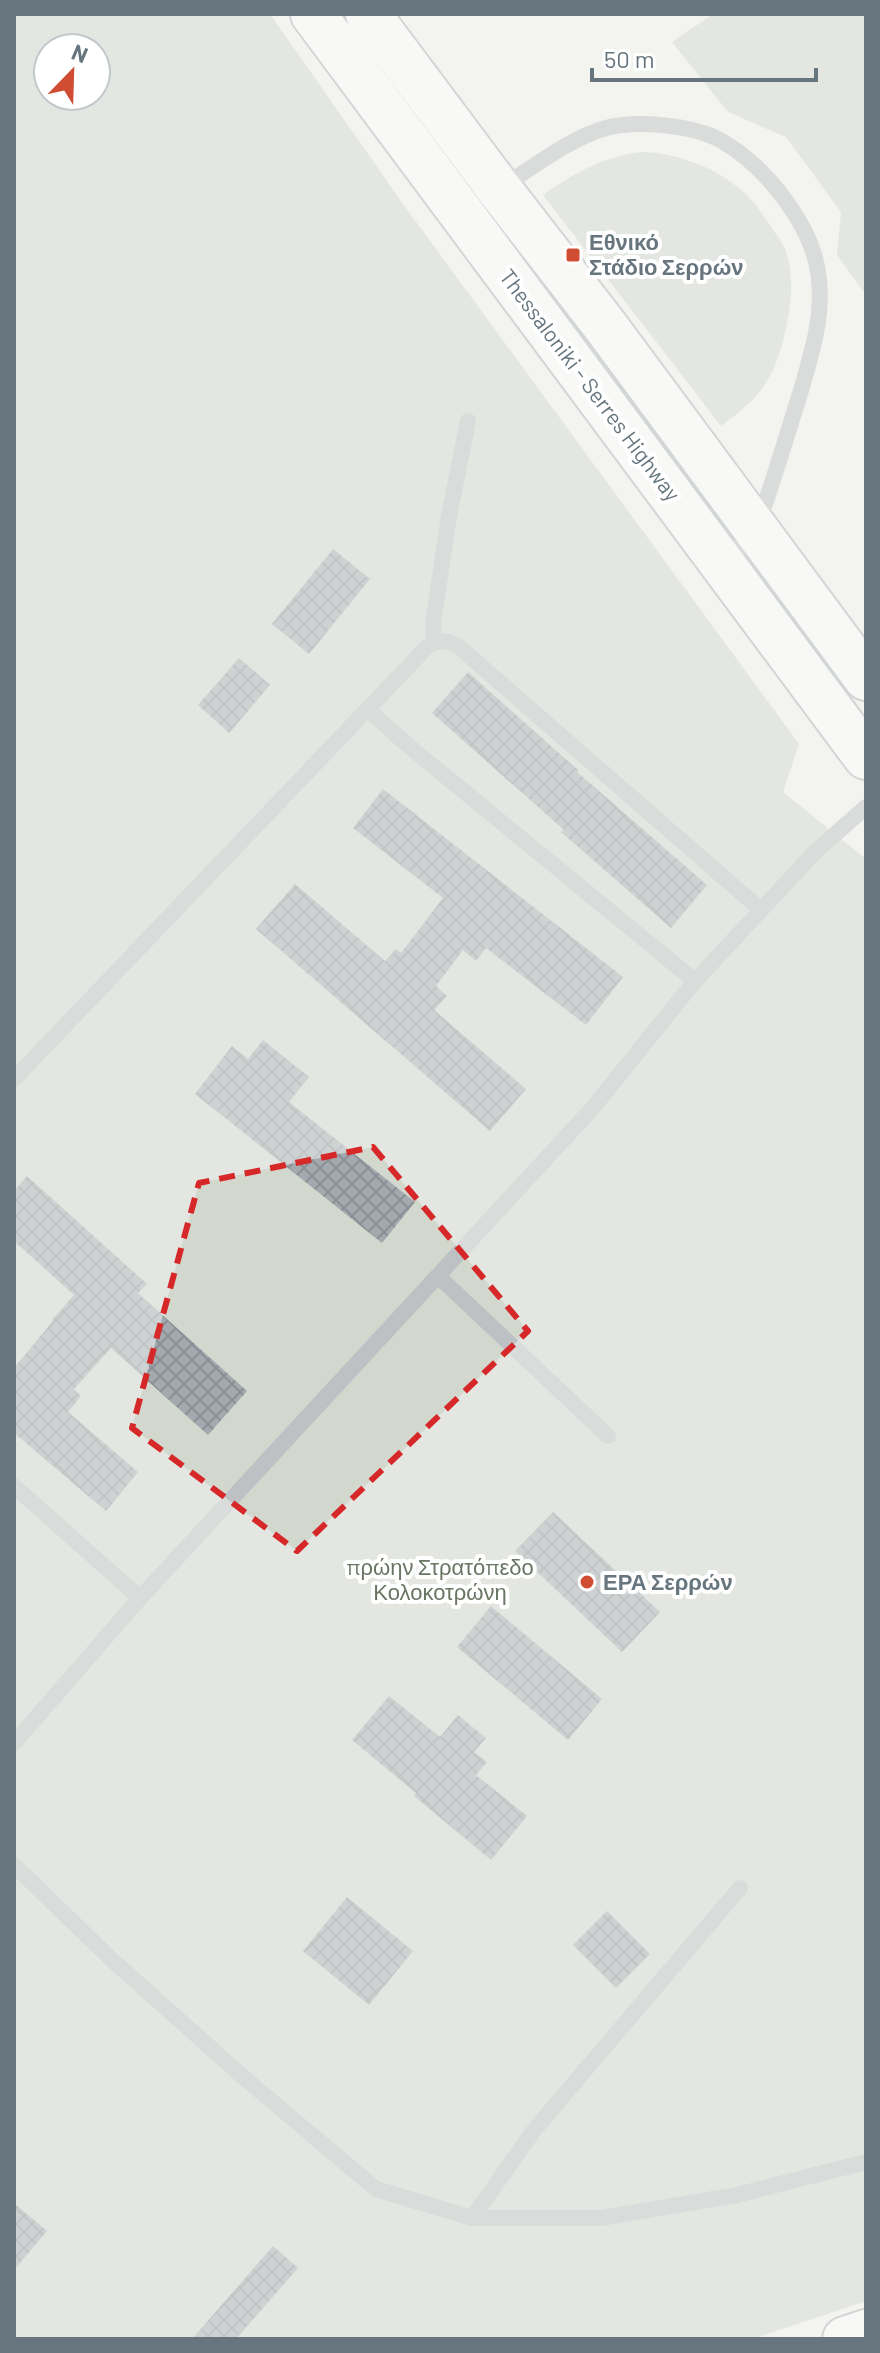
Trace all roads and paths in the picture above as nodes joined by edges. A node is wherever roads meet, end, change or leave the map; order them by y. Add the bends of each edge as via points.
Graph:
1 (313, 14) edge
2 (368, 14) edge
3 (499, 189) junction
4 (468, 421) dead end
5 (755, 526) junction
6 (725, 567) junction
7 (434, 642) junction
8 (866, 678) edge
9 (368, 710) junction
10 (866, 757) edge
11 (866, 807) edge
12 (761, 910) junction
13 (695, 981) junction
14 (14, 1079) edge
15 (439, 1277) junction
16 (608, 1436) dead end
17 (14, 1486) edge
18 (140, 1598) junction
19 (14, 1743) edge
20 (14, 1865) edge
21 (740, 1888) dead end
22 (866, 2162) edge
23 (472, 2218) junction
24 (866, 2332) edge
25 (845, 2339) edge

1 - 6 main road, Thessaloniki - Serres Highway
2 - 3 main road
3 - 5 main road
3 - 5 lane via 590,134 636,125 716,138 743,155 784,200 813,251 819,311 798,400
4 - 7 lane via 449,516
5 - 6 lane
5 - 8 main road
6 - 10 main road, Thessaloniki - Serres Highway
7 - 9 lane
7 - 12 lane via 458,646
9 - 13 lane
9 - 14 lane
11 - 12 lane
12 - 13 lane
13 - 15 lane via 591,1110
15 - 16 lane
15 - 18 lane
17 - 18 lane
18 - 19 lane
20 - 23 lane via 242,2076 376,2189
21 - 23 lane via 535,2129
22 - 23 lane via 737,2195 601,2218
24 - 25 main road

